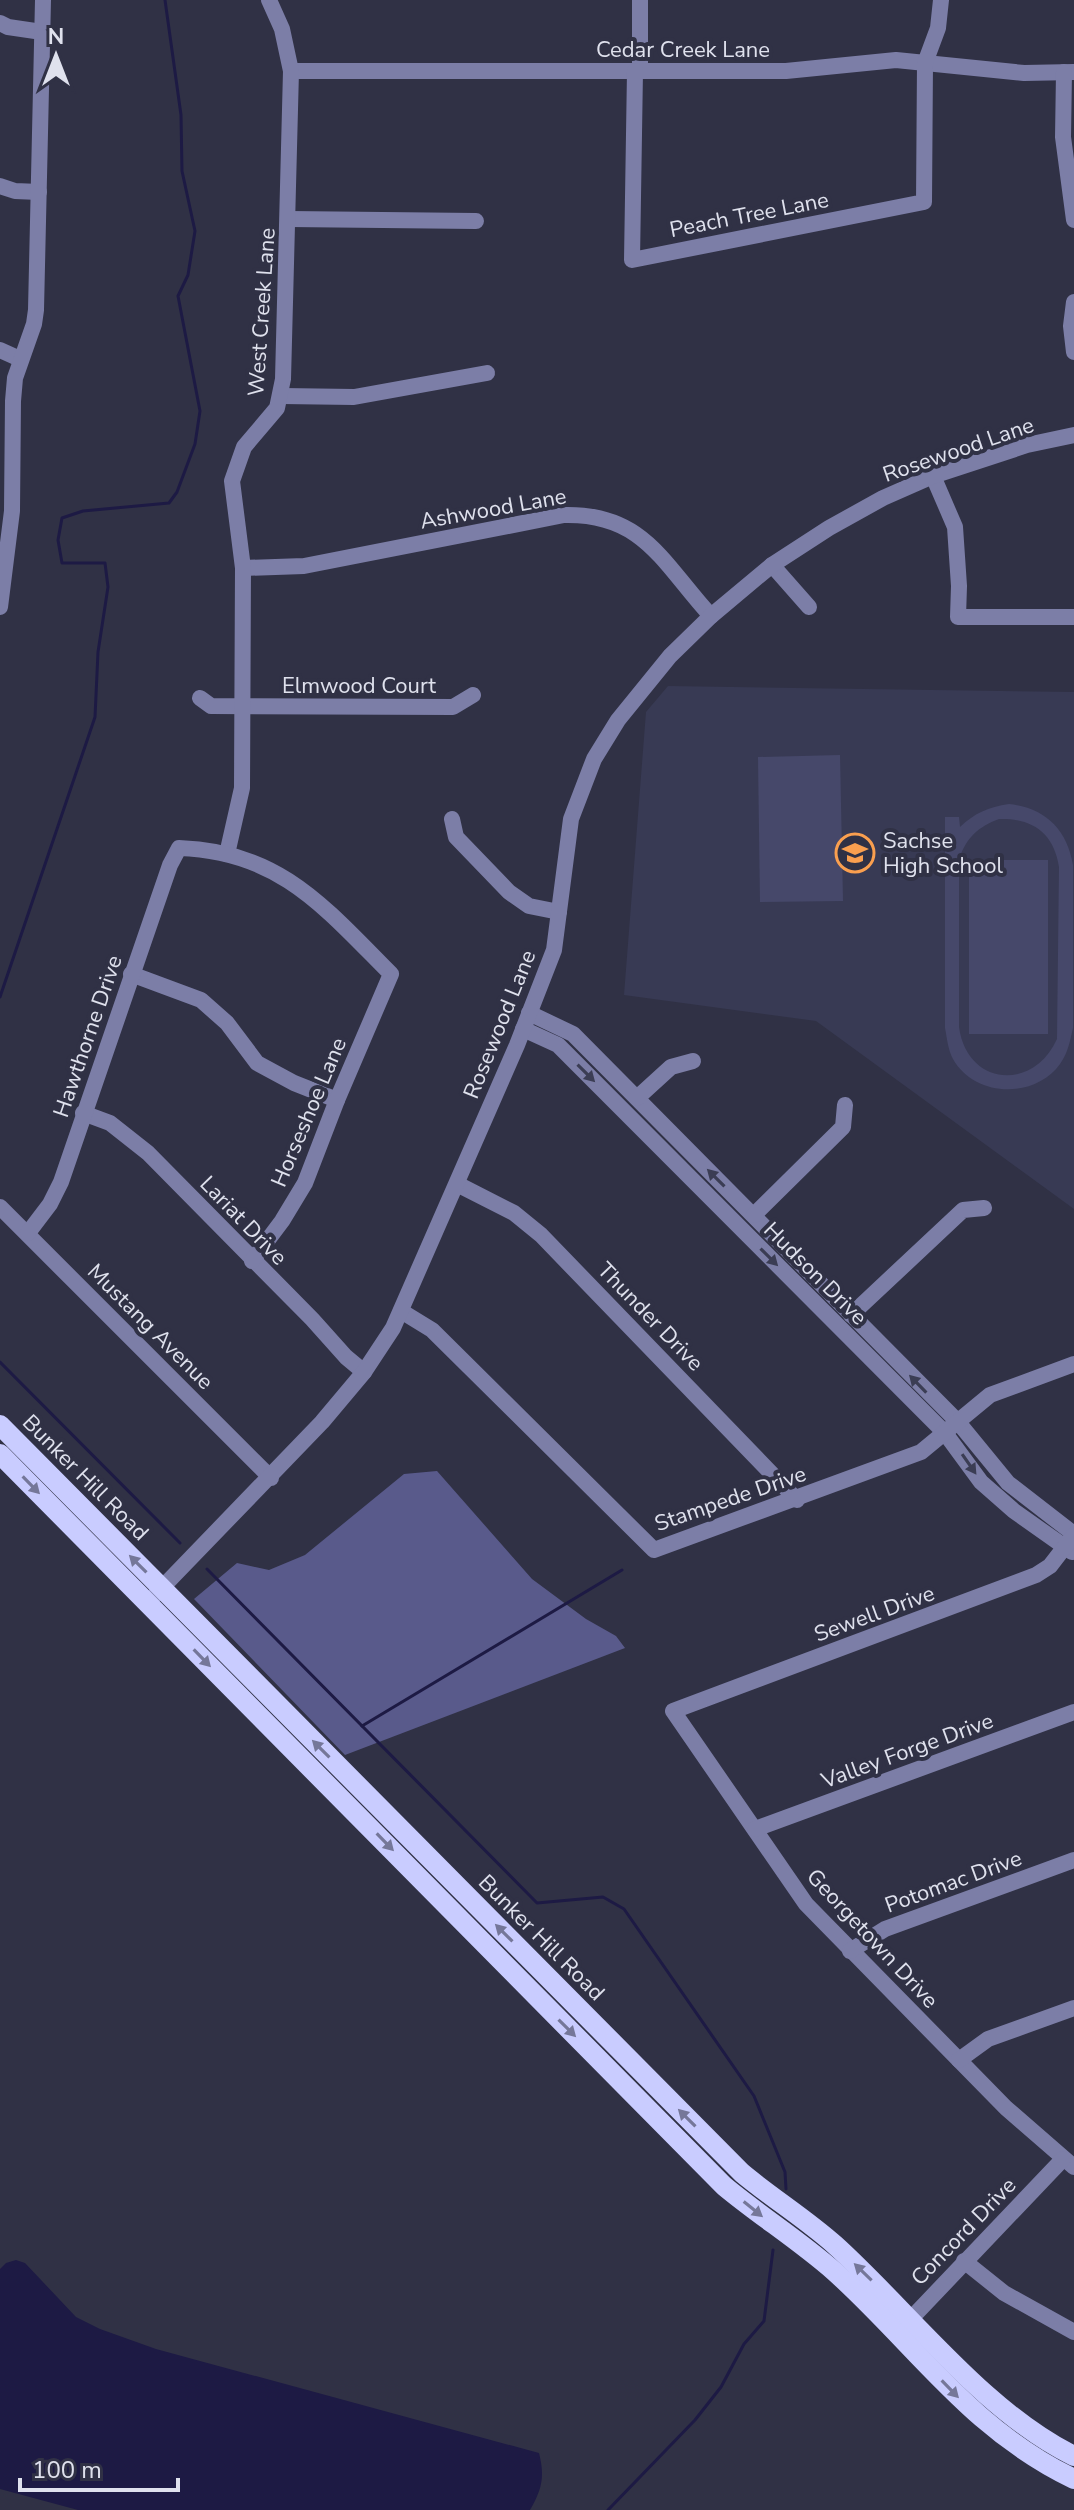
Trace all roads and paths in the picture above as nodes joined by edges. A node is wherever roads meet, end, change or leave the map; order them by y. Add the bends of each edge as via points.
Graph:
1 (43, 0) edge
2 (269, 0) edge
3 (640, 0) edge
4 (941, 0) edge
5 (0, 23) edge
6 (42, 32) junction
7 (925, 63) junction
8 (291, 71) junction
9 (638, 71) junction
10 (1069, 72) edge
11 (0, 186) edge
12 (39, 192) junction
13 (289, 219) junction
14 (1074, 220) edge
15 (476, 221) dead end
16 (1074, 302) edge
17 (0, 350) edge
18 (1074, 352) edge
19 (20, 359) junction
20 (487, 373) dead end
21 (282, 396) junction
22 (1074, 435) edge
23 (933, 476) junction
24 (772, 565) junction
25 (243, 568) junction
26 (0, 607) edge
27 (809, 607) dead end
28 (711, 616) junction
29 (1074, 617) edge
30 (473, 695) dead end
31 (200, 698) dead end
32 (241, 706) junction
33 (452, 819) dead end
34 (227, 854) junction
35 (559, 912) junction
36 (131, 974) junction
37 (526, 1021) junction
38 (693, 1061) dead end
39 (637, 1098) junction
40 (337, 1100) junction
41 (845, 1105) dead end
42 (83, 1113) junction
43 (457, 1184) junction
44 (0, 1207) edge
45 (984, 1208) dead end
46 (754, 1215) junction
47 (28, 1233) junction
48 (252, 1261) junction
49 (401, 1311) junction
50 (851, 1315) junction
51 (1074, 1364) edge
52 (364, 1372) junction
53 (0, 1425) edge
54 (951, 1428) junction
55 (0, 1454) edge
56 (271, 1478) junction
57 (797, 1500) junction
58 (1072, 1542) edge
59 (154, 1595) junction
60 (673, 1711) joint
61 (1074, 1712) edge
62 (755, 1829) junction
63 (1074, 1860) edge
64 (850, 1951) junction
65 (1074, 2008) edge
66 (959, 2060) junction
67 (1068, 2163) edge
68 (964, 2261) junction
69 (911, 2319) junction
70 (1074, 2332) edge
71 (895, 2334) junction
72 (1074, 2456) edge
73 (1074, 2479) edge

1 - 6 street
2 - 8 street, West Creek Lane
3 - 9 street
4 - 7 street
5 - 6 street
6 - 12 street
7 - 9 street, Cedar Creek Lane via 896,60 786,71
7 - 9 street, Peach Tree Lane via 924,202 632,260
7 - 10 street, Cedar Creek Lane
8 - 9 street, Cedar Creek Lane
8 - 13 street, West Creek Lane
10 - 14 street via 1063,137
11 - 12 street
12 - 19 street via 36,310
13 - 15 street
13 - 21 street, West Creek Lane
16 - 18 street
17 - 19 street
19 - 26 street via 13,401 12,511
20 - 21 street via 354,397
21 - 25 street, West Creek Lane via 244,447 232,481
22 - 23 street, Rosewood Lane
23 - 24 street, Rosewood Lane via 856,513
23 - 29 street via 955,527 958,617
24 - 27 street
24 - 28 street, Rosewood Lane
25 - 28 street, Ashwood Lane via 304,566 564,515 590,515 631,530 649,543
25 - 32 street, West Creek Lane
28 - 35 street, Rosewood Lane via 661,667 594,759 571,819
30 - 32 street, Elmwood Court via 453,707
31 - 32 street, Elmwood Court via 211,706
32 - 34 street, West Creek Lane via 242,788
33 - 35 street via 456,837 509,892 529,906
34 - 36 street, Hawthorne Drive via 179,848
34 - 40 street, Horseshoe Lane via 272,869 315,898 391,974
35 - 37 street, Rosewood Lane via 554,950
36 - 40 street via 201,1000 227,1023 257,1063
36 - 42 street, Hawthorne Drive
37 - 39 street, Hudson Drive via 573,1034
37 - 43 street, Rosewood Lane
37 -> 54 street, Hudson Drive via 558,1045
38 - 39 street via 671,1067
46 -> 39 street, Hudson Drive
40 - 48 street, Horseshoe Lane via 305,1183
41 - 46 street via 843,1127
42 - 47 street, Hawthorne Drive via 61,1182
42 - 48 street, Lariat Drive via 110,1123 148,1153
43 - 49 street, Rosewood Lane
43 - 57 street, Thunder Drive via 514,1213 541,1235
44 - 47 street, Mustang Avenue
45 - 50 street via 963,1210
46 - 50 street, Hudson Drive
47 - 56 street, Mustang Avenue
48 - 52 street, Lariat Drive
49 - 52 street, Rosewood Lane
49 - 57 street, Stampede Drive via 442,1339 654,1550
54 -> 50 street, Hudson Drive
51 - 54 street, Stampede Drive via 990,1395
52 - 56 street, Rosewood Lane
59 -> 53 main road, Bunker Hill Road
54 - 57 street, Stampede Drive via 921,1452
54 - 58 street, Hudson Drive via 981,1482 1014,1511
55 -> 59 main road, Bunker Hill Road
56 - 59 street, Rosewood Lane
58 - 60 street, Sewell Drive via 1050,1566 1003,1589
69 -> 59 main road, Bunker Hill Road via 833,2243 742,2173
59 -> 71 main road, Bunker Hill Road via 680,2144 759,2215 835,2272
60 - 62 street, Georgetown Drive
61 - 62 street, Valley Forge Drive
62 - 64 street, Georgetown Drive via 806,1904
63 - 64 street, Potomac Drive via 885,1929
64 - 66 street, Georgetown Drive
65 - 66 street via 988,2039
66 - 67 street, Georgetown Drive
67 - 68 street, Concord Drive
68 - 69 street, Concord Drive
68 - 70 street via 1004,2293
69 - 71 street, Concord Drive
69 - 72 main road, Bunker Hill Road via 995,2401
71 -> 73 main road, Bunker Hill Road via 1002,2435

